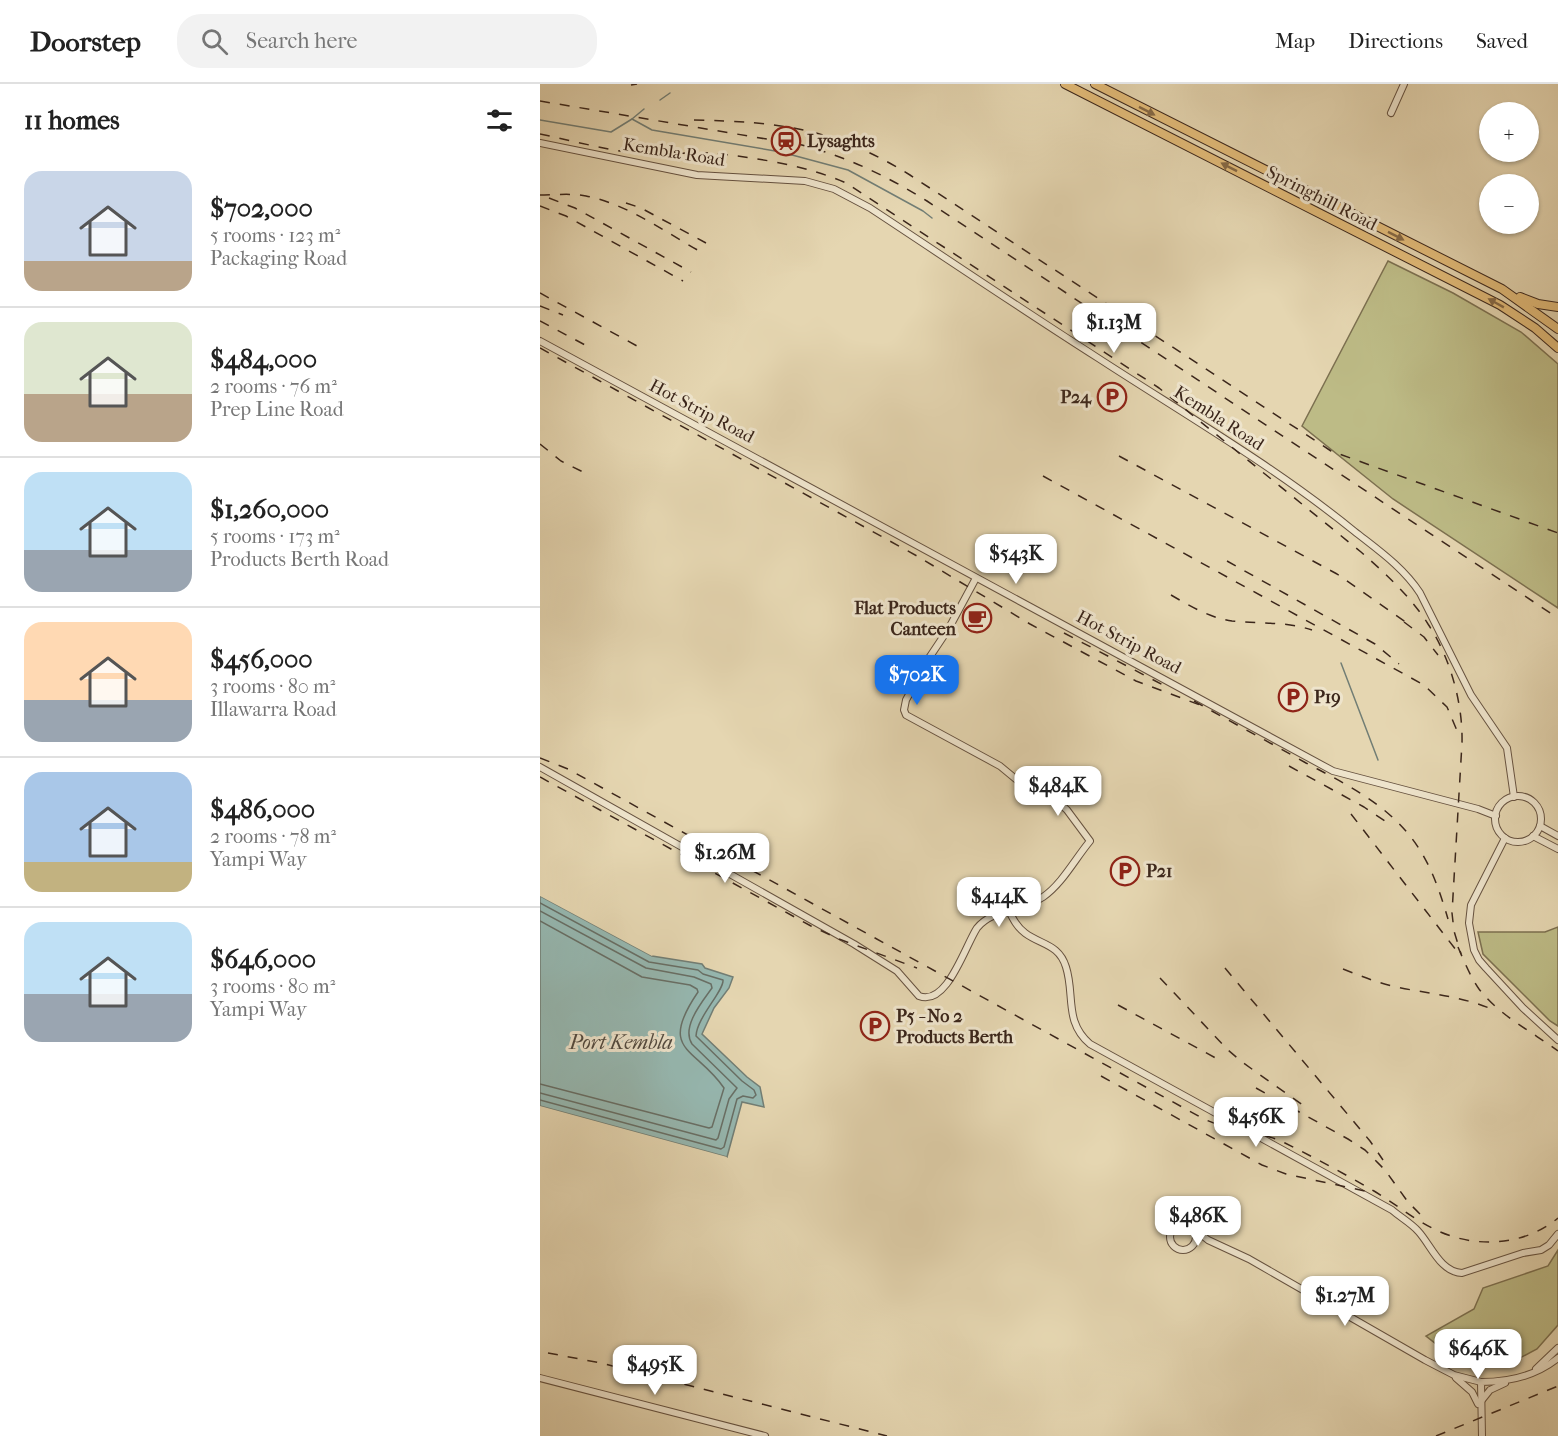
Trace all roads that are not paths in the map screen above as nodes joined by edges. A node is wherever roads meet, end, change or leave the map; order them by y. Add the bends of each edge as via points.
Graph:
1 (1065, 84) edge
2 (1095, 84) edge
3 (1404, 84) edge
4 (1391, 113) dead end
5 (540, 143) edge
6 (1502, 289) junction
7 (1558, 307) edge
8 (1558, 329) edge
9 (540, 341) edge
10 (1558, 348) edge
11 (976, 578) junction
12 (540, 767) edge
13 (1514, 797) junction
14 (1496, 816) junction
15 (1540, 826) junction
16 (1533, 836) junction
17 (1558, 836) edge
18 (1505, 838) junction
19 (1558, 849) edge
20 (1009, 911) junction
21 (1558, 1040) edge
22 (1193, 1228) junction
23 (1558, 1234) edge
24 (1216, 1244) junction
25 (1189, 1249) junction
26 (1558, 1348) edge
27 (1558, 1359) edge
28 (1447, 1371) junction
29 (1534, 1372) junction
30 (540, 1378) edge
31 (1516, 1378) junction
32 (1481, 1382) junction
33 (1480, 1407) junction
34 (765, 1436) edge
35 (1482, 1436) edge

10 -> 1 main road, Springhill Road via 1500,305
2 -> 6 main road, Springhill Road
3 - 4 street
5 - 13 street, Kembla Road via 698,175 792,179 834,189 870,208 1231,443 1326,508 1413,581 1471,695 1507,748
6 - 7 main road via 1532,302
6 - 8 main road, Springhill Road
9 - 11 street, Hot Strip Road
11 - 14 street, Hot Strip Road via 1333,771
11 - 20 street via 911,692 904,710 906,716 1000,766 1029,790 1056,800 1090,841 1042,898
12 - 20 street via 854,944 897,971 916,994 928,998 941,991 950,979 978,928
13 - 14 street via 1501,804
13 - 15 street via 1524,797 1535,804
14 - 18 street via 1498,829
15 - 16 street
15 - 17 street
16 - 18 street via 1521,842
16 - 19 street
18 - 21 street via 1471,905 1469,923 1474,950 1486,969
20 - 23 street via 1025,933 1058,950 1066,967 1074,1021 1080,1035 1090,1044 1392,1210 1418,1231 1452,1271 1462,1273 1540,1250
22 - 24 street
22 - 25 street via 1196,1240
22 - 25 street via 1180,1224 1171,1233 1174,1246
24 - 25 street via 1202,1243
24 - 28 street
26 - 29 street
27 - 29 street
28 - 32 street
28 - 33 street via 1472,1392
29 - 31 street
30 - 34 street
31 - 32 street
31 - 33 street via 1488,1392
32 - 33 street
33 - 35 street

